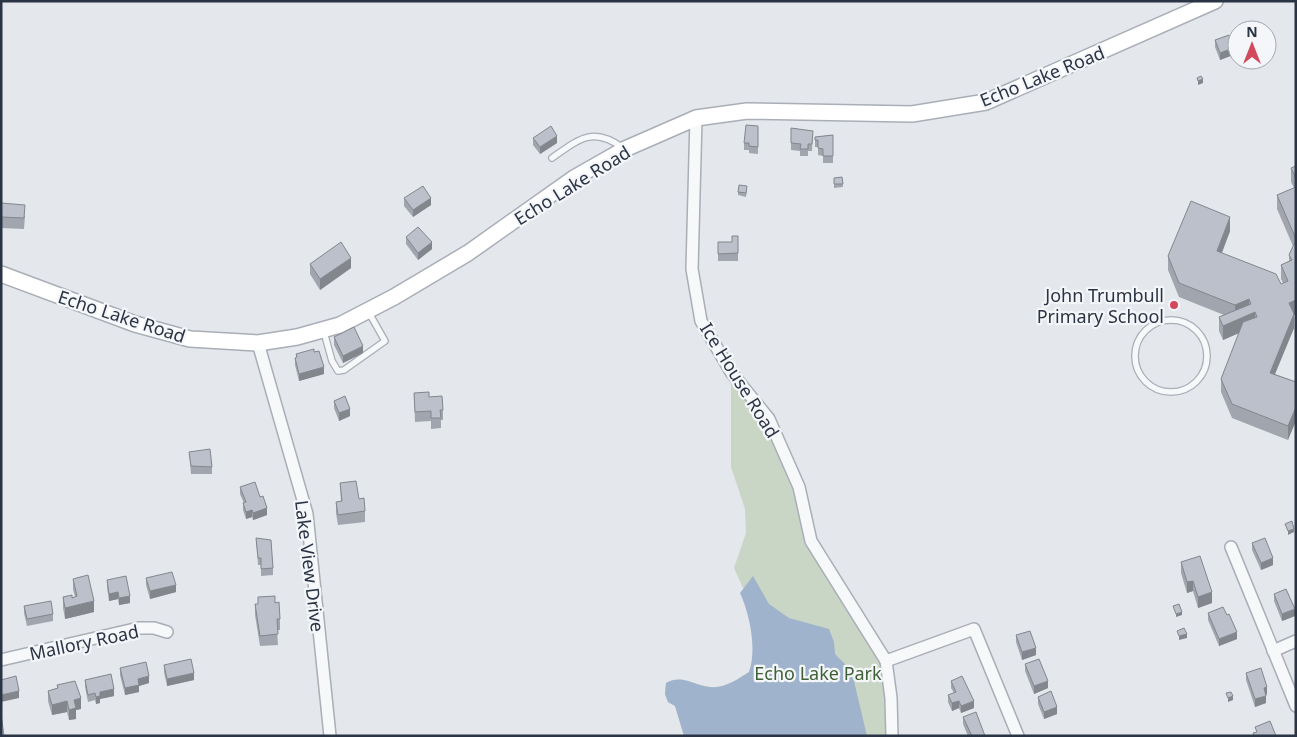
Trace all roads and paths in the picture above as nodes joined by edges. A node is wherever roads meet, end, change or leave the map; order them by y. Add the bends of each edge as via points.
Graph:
1 (1215, 1) edge
2 (696, 118) junction
3 (625, 149) junction
4 (552, 158) dead end
5 (1, 274) edge
6 (368, 311) junction
7 (323, 330) junction
8 (258, 342) junction
9 (1183, 390) joint
10 (1231, 547) dead end
11 (167, 632) dead end
12 (1296, 641) edge
13 (1273, 651) junction
14 (1, 660) edge
15 (886, 661) junction
16 (1296, 706) edge
17 (330, 736) edge
18 (892, 736) edge
19 (1018, 736) edge

1 - 2 main road, Echo Lake Road via 986,102 912,114 747,111
2 - 3 main road, Echo Lake Road
2 - 15 street, Ice House Road via 692,269 701,321 731,372 768,419 799,487 811,541
3 - 4 lane via 612,140 595,135 578,140
3 - 6 main road, Echo Lake Road via 574,178 468,253
5 - 8 main road, Echo Lake Road via 135,324 190,339
6 - 7 main road, Echo Lake Road
6 - 7 lane via 385,342 344,370 338,371 332,361
7 - 8 main road, Echo Lake Road
8 - 17 street, Lake View Drive via 307,514
9 - 9 lane via 1159,390 1144,380 1136,365 1138,342 1145,332 1166,321 1178,321 1193,329 1204,342 1207,354 1206,365 1197,380
10 - 13 street
11 - 14 street, Mallory Road via 139,628
12 - 13 street
13 - 16 street
15 - 18 street, Ice House Road
15 - 19 street via 974,629

